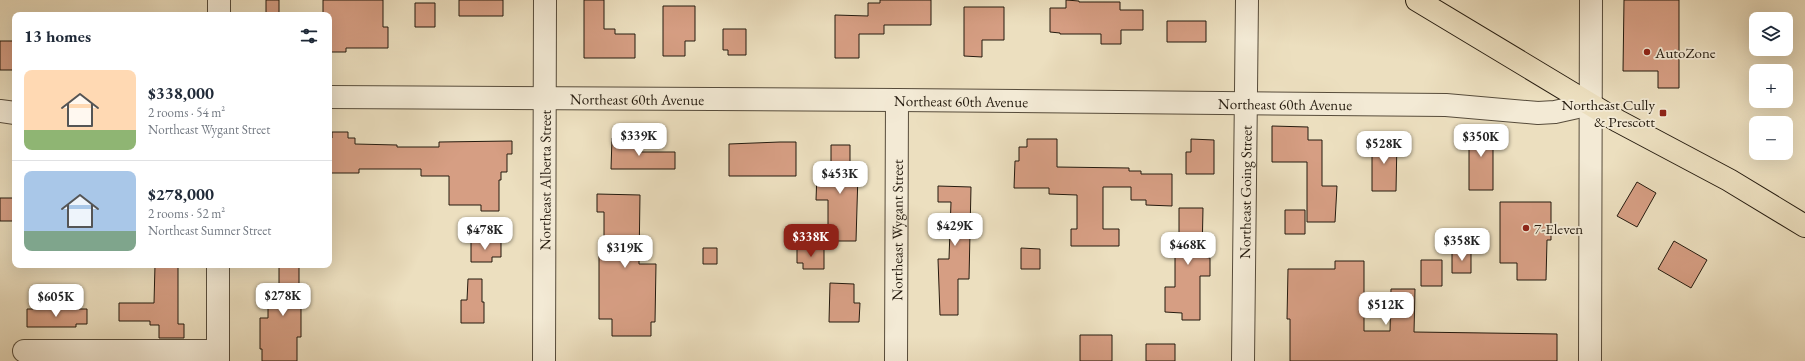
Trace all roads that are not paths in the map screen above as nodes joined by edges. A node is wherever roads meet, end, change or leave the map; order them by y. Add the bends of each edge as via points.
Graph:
1 (219, 0) edge
2 (545, 0) edge
3 (1247, 0) edge
4 (1417, 0) edge
5 (1591, 0) edge
6 (219, 12) edge
7 (332, 97) edge
8 (545, 97) junction
9 (897, 100) junction
10 (1245, 103) junction
11 (1591, 104) junction
12 (0, 111) edge
13 (12, 113) edge
14 (1805, 226) edge
15 (218, 268) edge
16 (24, 350) dead end
17 (218, 356) edge
18 (544, 361) edge
19 (896, 361) edge
20 (1243, 361) edge
21 (1590, 361) edge

1 - 6 street
2 - 8 street, Northeast Alberta Street
3 - 10 street, Northeast Going Street
4 - 11 main road
5 - 11 street
7 - 8 street, Northeast 60th Avenue
8 - 9 street, Northeast 60th Avenue
8 - 18 street, Northeast Alberta Street
9 - 10 street, Northeast 60th Avenue
9 - 19 street, Northeast Wygant Street
10 - 11 street, Northeast 60th Avenue via 1446,105 1538,113
10 - 20 street, Northeast Going Street
11 - 14 main road via 1729,180
11 - 21 street
12 - 13 street
15 - 17 street
16 - 17 street

